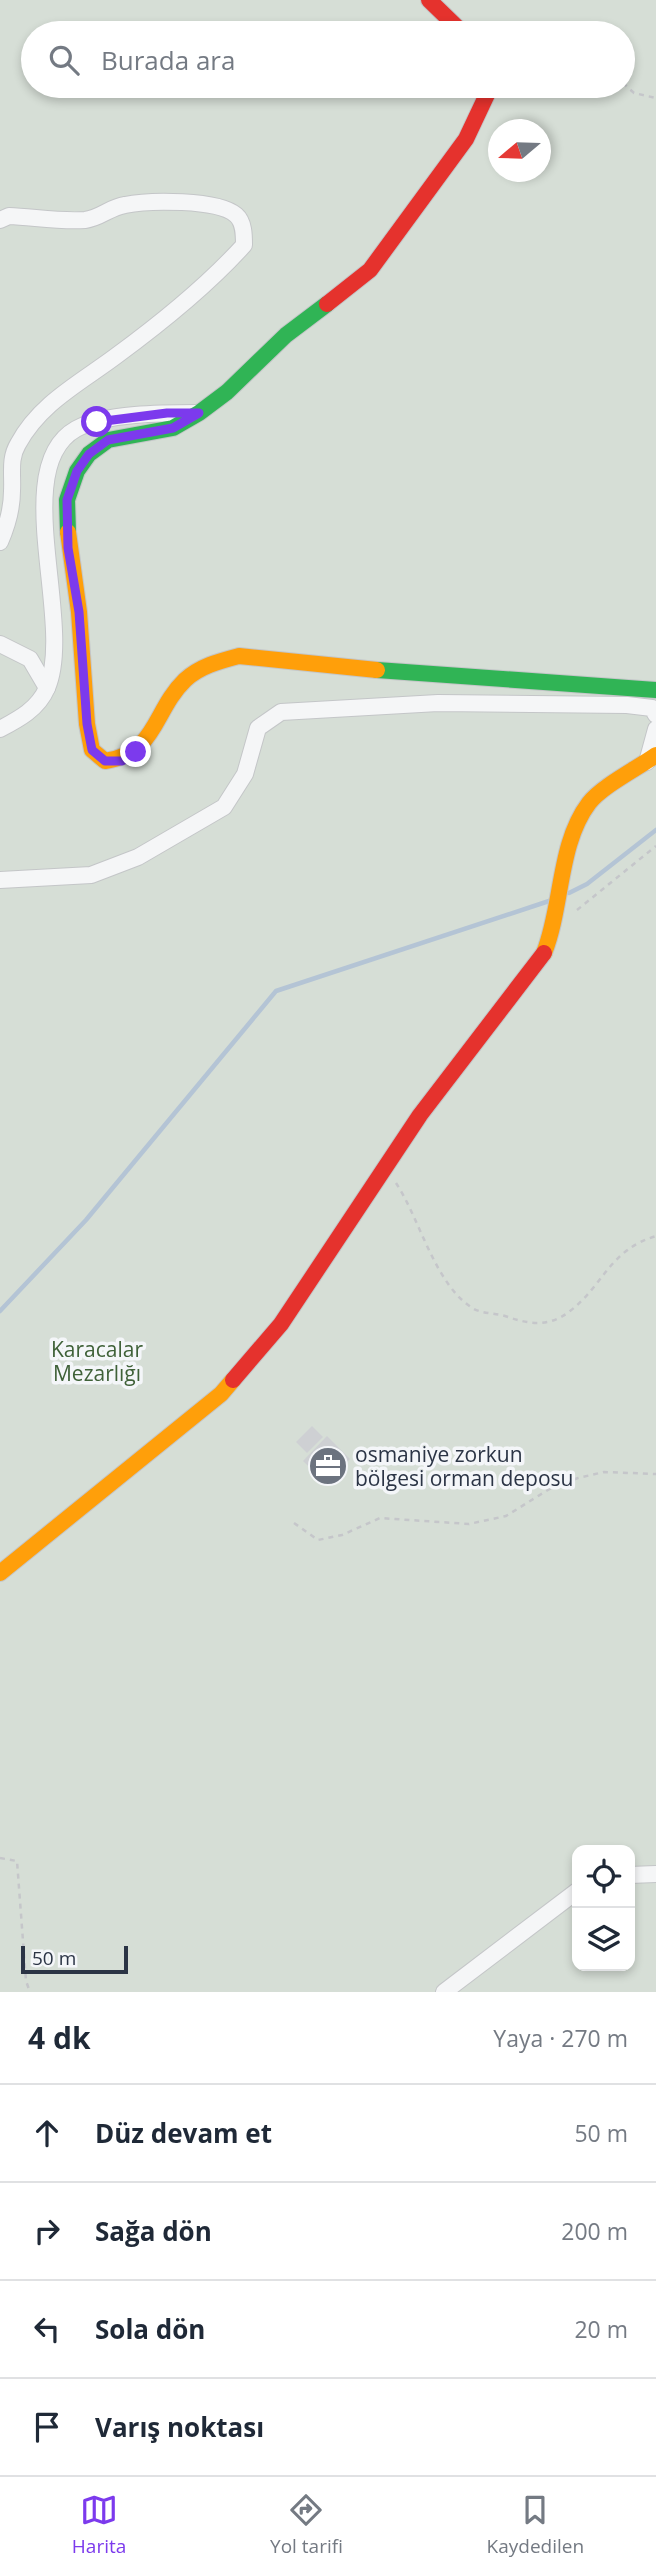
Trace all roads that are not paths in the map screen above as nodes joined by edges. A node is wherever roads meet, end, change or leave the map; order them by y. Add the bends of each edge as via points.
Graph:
1 (429, 0) edge
2 (451, 21) edge
3 (485, 98) edge
4 (0, 220) edge
5 (199, 413) junction
6 (0, 542) edge
7 (0, 644) edge
8 (47, 688) junction
9 (656, 690) edge
10 (656, 715) edge
11 (0, 729) edge
12 (656, 729) edge
13 (652, 758) edge
14 (0, 880) edge
15 (0, 1573) edge
16 (656, 1874) edge
17 (635, 1875) edge
18 (572, 1895) edge
19 (444, 1992) edge

1 - 2 street
3 - 5 street via 466,139 370,270 286,335
4 - 6 street via 9,216 82,220 102,217 121,205 149,202 225,208 239,217 244,231 244,245 174,310 63,392 28,428 10,466 12,491
5 - 8 street via 97,422 77,428 51,454 44,536 56,642
5 - 9 street via 173,428 108,440 89,454 77,471 67,500 87,724 92,750 105,761 122,761 136,752 183,682 208,663 239,656
7 - 8 street via 30,659
8 - 11 street via 27,714
10 - 14 street via 652,708 627,705 451,704 281,712 258,728 245,774 224,807 138,857 91,875
12 - 13 street
13 - 15 street via 591,800 573,828 555,923 541,960 420,1115 281,1324 221,1394
16 - 17 street
18 - 19 street

